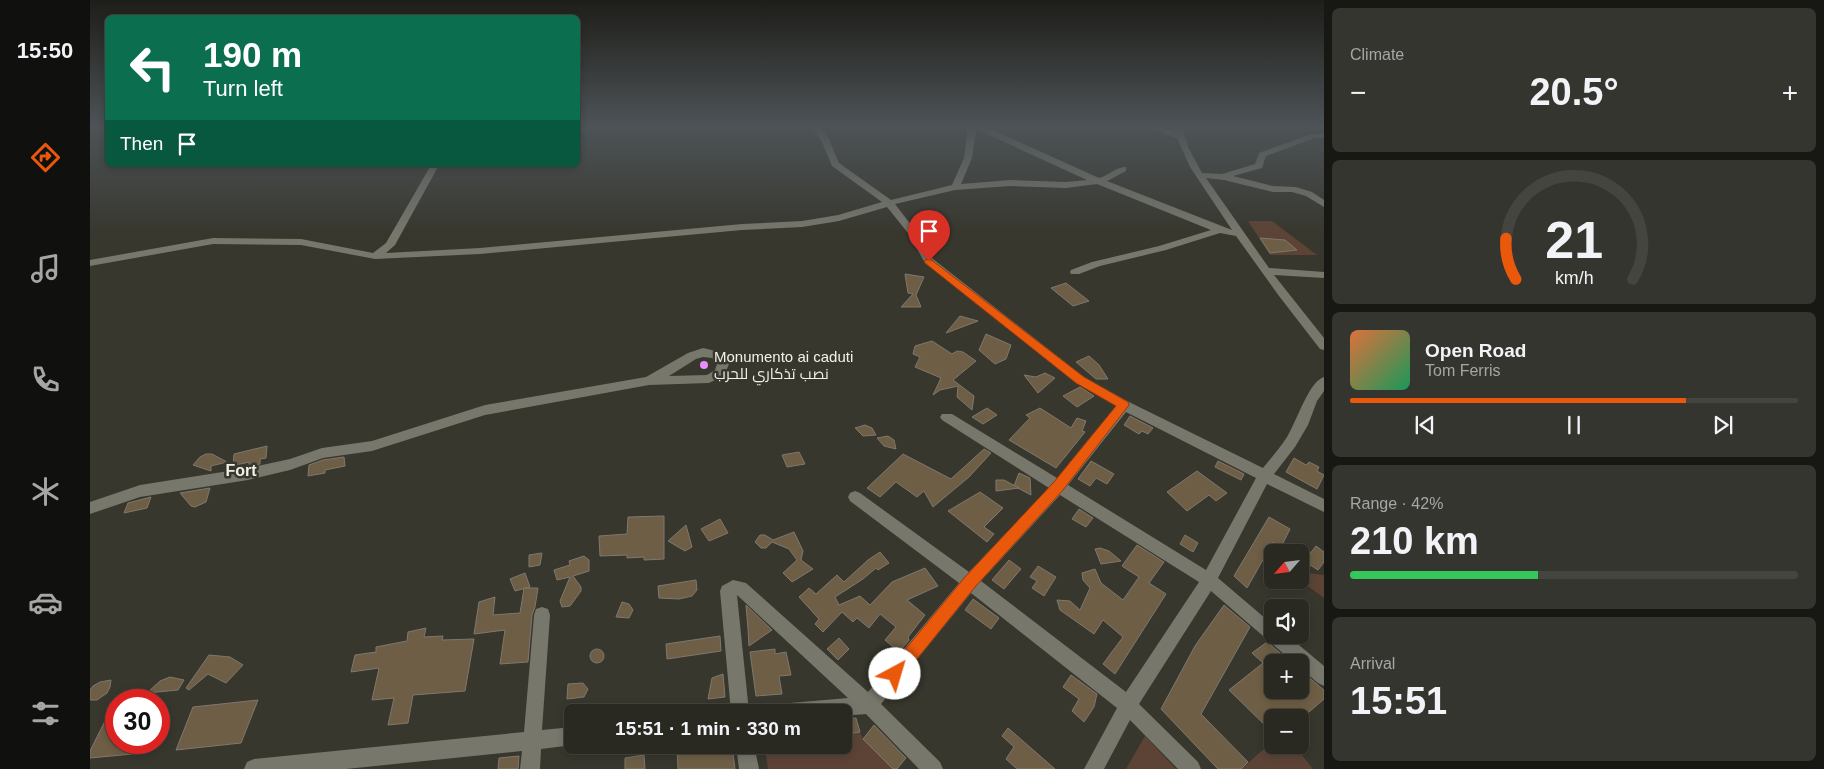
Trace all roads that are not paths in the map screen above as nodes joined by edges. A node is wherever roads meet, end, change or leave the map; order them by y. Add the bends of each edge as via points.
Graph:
1 (835, 162) edge
2 (968, 162) edge
3 (1052, 162) edge
4 (1192, 162) edge
5 (1260, 162) edge
6 (434, 167) edge
7 (1123, 169) dead end
8 (1199, 175) junction
9 (1224, 177) junction
10 (1097, 181) junction
11 (955, 187) junction
12 (889, 203) junction
13 (1324, 204) edge
14 (1220, 230) junction
15 (1239, 234) junction
16 (374, 256) junction
17 (90, 263) edge
18 (1267, 271) junction
19 (1075, 272) dead end
20 (1324, 275) edge
21 (1324, 346) edge
22 (649, 381) junction
23 (1324, 381) edge
24 (1124, 405) junction
25 (947, 417) dead end
26 (1264, 477) junction
27 (1059, 486) junction
28 (855, 497) dead end
29 (1324, 506) edge
30 (90, 508) edge
31 (1209, 580) junction
32 (970, 582) junction
33 (542, 615) dead end
34 (1264, 626) edge
35 (1285, 644) edge
36 (1324, 677) edge
37 (739, 704) edge
38 (869, 705) junction
39 (1128, 705) junction
40 (852, 707) edge
41 (564, 737) edge
42 (532, 741) junction
43 (746, 754) edge
44 (276, 768) edge
45 (254, 769) edge
46 (530, 769) edge
47 (749, 769) edge
48 (933, 769) edge
49 (1094, 769) edge
50 (1192, 769) edge

1 - 12 street
2 - 11 street
3 - 10 street
4 - 8 street
5 - 9 street via 1259,166
6 - 16 street via 390,245
7 - 10 street
8 - 9 street
8 - 15 street
9 - 13 street via 1273,190 1293,189
10 - 11 street via 1066,185 1010,183
10 - 14 street
11 - 12 street
12 - 16 street via 839,218 802,224 480,251
12 - 24 street via 929,261 1080,380
14 - 15 street
14 - 19 street
15 - 18 street
16 - 17 street via 302,242 213,241
18 - 20 street
18 - 21 street
22 - 22 street via 695,354 711,353 723,364 720,373 709,379
22 - 30 street via 485,410 372,446 322,453 248,474 140,491
23 - 26 street via 1311,400 1298,431
24 - 26 street
24 - 27 street
25 - 27 street
26 - 29 street
26 - 31 street
27 - 31 street
27 - 32 street
28 - 32 street
31 - 34 street
31 - 39 street
32 - 38 street
32 - 39 street
33 - 42 street
35 - 36 street
37 - 38 street via 728,591 733,586 740,588
38 - 40 street
38 - 48 street
39 - 49 street
39 - 50 street
41 - 42 street
42 - 44 street
42 - 46 street
43 - 47 street
44 - 45 street

